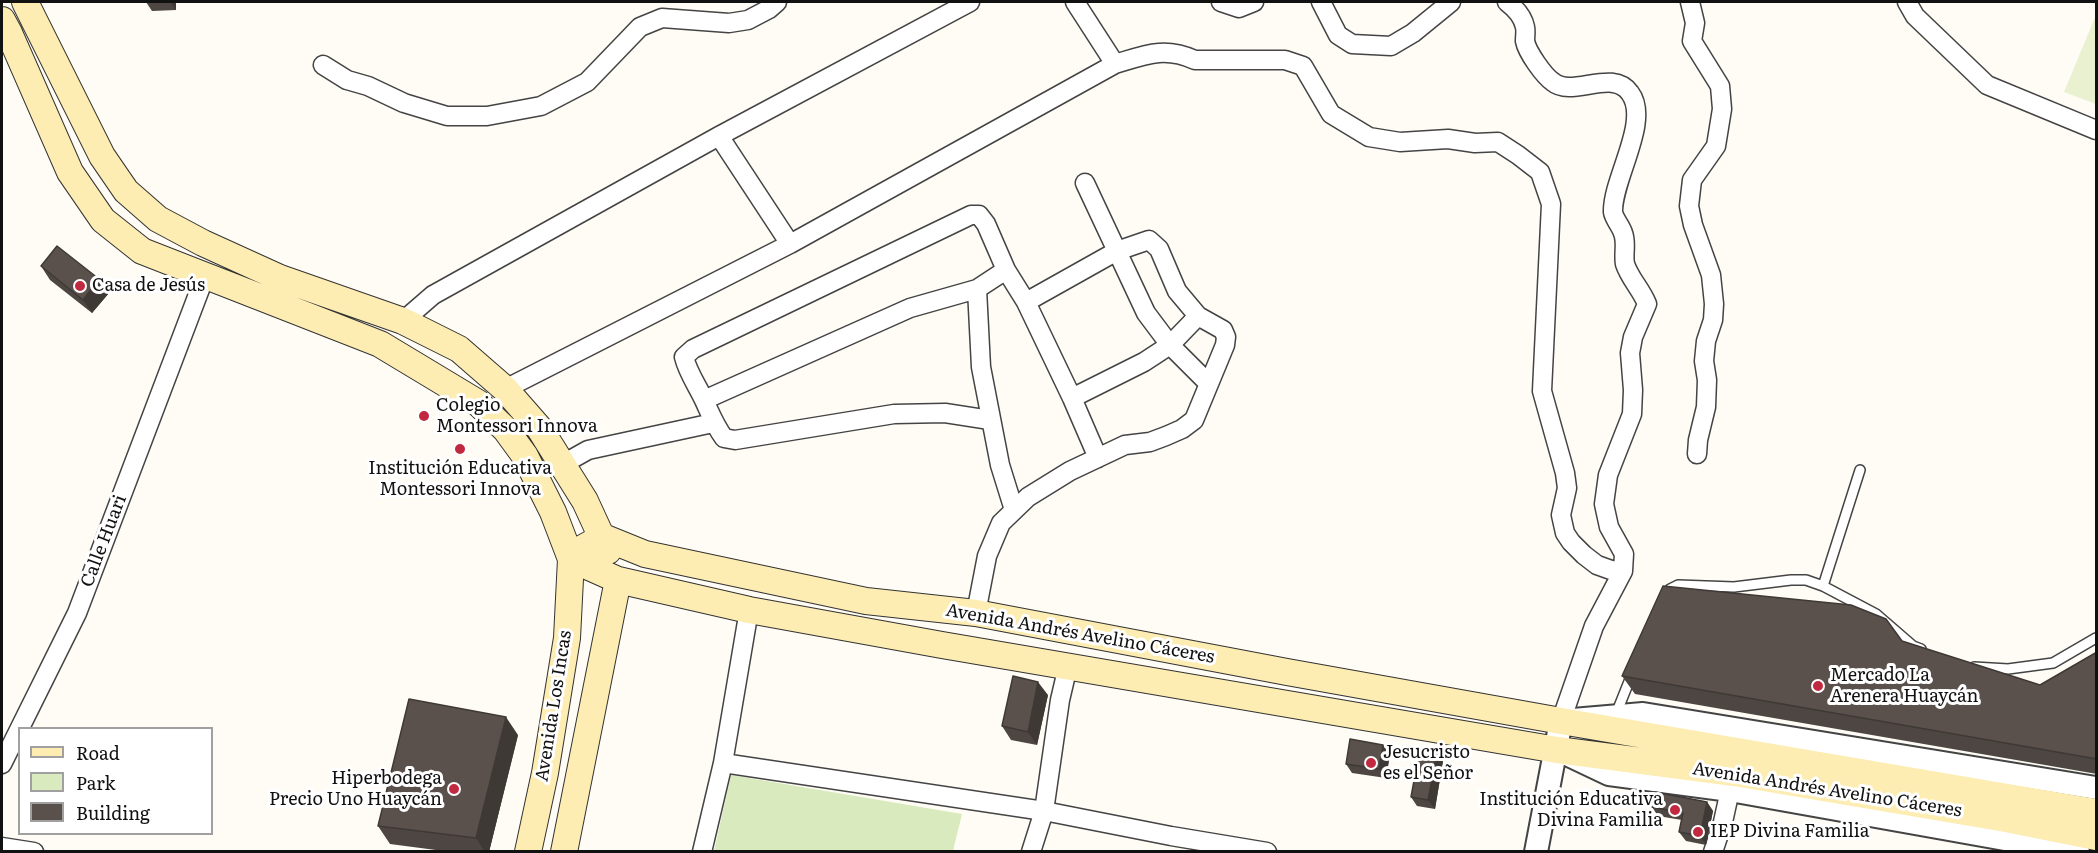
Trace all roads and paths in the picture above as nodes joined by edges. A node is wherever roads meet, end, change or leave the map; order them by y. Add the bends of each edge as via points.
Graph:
1 (25, 2) edge
2 (777, 2) edge
3 (970, 2) edge
4 (1075, 2) edge
5 (1221, 2) edge
6 (1254, 2) edge
7 (1321, 2) edge
8 (1451, 2) edge
9 (1690, 2) edge
10 (1907, 2) edge
11 (1515, 5) edge
12 (2, 20) edge
13 (322, 64) dead end
14 (1115, 64) junction
15 (2097, 130) edge
16 (719, 136) junction
17 (1084, 183) dead end
18 (790, 244) junction
19 (1117, 251) junction
20 (1005, 270) junction
21 (205, 276) junction
22 (976, 289) junction
23 (1026, 302) junction
24 (1198, 316) junction
25 (403, 321) junction
26 (1170, 345) junction
27 (1208, 383) junction
28 (506, 389) junction
29 (1072, 398) junction
30 (704, 400) junction
31 (990, 420) junction
32 (713, 423) junction
33 (1696, 454) dead end
34 (1098, 458) junction
35 (563, 464) junction
36 (1860, 470) dead end
37 (1014, 510) junction
38 (603, 537) junction
39 (571, 559) junction
40 (1623, 571) junction
41 (618, 580) junction
42 (1823, 586) junction
43 (866, 601) junction
44 (1659, 609) edge
45 (750, 610) junction
46 (976, 613) junction
47 (859, 629) junction
48 (2097, 638) edge
49 (1928, 653) edge
50 (1637, 663) edge
51 (1068, 666) junction
52 (1966, 666) edge
53 (1287, 672) junction
54 (1282, 702) junction
55 (1615, 716) junction
56 (1561, 721) junction
57 (20, 727) edge
58 (18, 732) edge
59 (1557, 750) junction
60 (723, 763) junction
61 (2, 764) edge
62 (2097, 788) edge
63 (1730, 790) junction
64 (1044, 811) junction
65 (2097, 812) edge
66 (2097, 837) edge
67 (1169, 844) edge
68 (1999, 844) edge
69 (2, 847) edge
70 (34, 852) edge
71 (528, 852) edge
72 (564, 852) edge
73 (702, 852) edge
74 (1031, 852) edge
75 (1267, 852) edge
76 (1536, 852) edge
77 (1713, 852) edge
78 (2078, 852) edge

1 - 25 main road via 102,156 126,191 158,219 280,278
2 - 13 street via 748,20 729,23 662,18 640,27 587,82 540,106 486,116 447,116 404,103 347,80
3 - 16 street
4 - 14 street
5 - 6 street via 1239,8
7 - 8 street via 1338,35 1352,44 1391,46
9 - 33 street via 1695,23 1692,41 1720,86 1722,109 1716,146 1692,180 1689,206 1711,275 1714,304 1704,361 1706,407
10 - 15 street via 1915,16 1987,85
11 - 40 street via 1526,28 1525,42 1553,83 1568,88 1597,82 1616,84 1630,92 1635,105 1634,136 1621,172 1613,214 1624,234 1624,262 1647,304 1630,353 1632,414 1608,475 1604,504 1609,527 1624,554
12 - 21 main road via 70,172 103,220 142,250
14 - 18 street
14 - 40 street via 1157,52 1195,60 1285,60 1303,66 1330,114 1369,137 1400,142 1498,142 1540,172 1551,204 1542,391 1565,473 1567,488 1561,515 1565,533 1584,555 1597,565
16 - 18 street
16 - 25 street via 433,295
17 - 19 street
18 - 28 street
19 - 23 street
19 - 24 street via 1149,240 1159,249 1177,291
19 - 26 street via 1146,313
20 - 22 street
20 - 23 street
20 - 30 street via 986,224 979,215 971,215 693,349 684,357
21 - 39 main road via 380,345 478,403 506,430 525,456
21 - 57 street, Calle Huari via 77,613
22 - 30 street via 910,308
22 - 31 street via 981,367
23 - 29 street
24 - 26 street
24 - 27 street via 1223,330 1226,337
25 - 28 main road via 459,349
26 - 27 street
26 - 29 street
27 - 34 street via 1194,420 1182,429 1150,442 1125,445
28 - 35 main road
29 - 34 street
30 - 32 street
31 - 32 street via 945,413 894,414 735,440 724,438
31 - 37 street
32 - 35 street via 588,450
34 - 37 street via 1070,471
35 - 38 main road
36 - 42 lane
37 - 46 street via 1001,523 987,556
38 - 39 main road
38 - 41 main road
38 - 43 main road, Avenida Andrés Avelino Cáceres via 645,554
39 - 41 main road, Avenida Andrés Avelino Cáceres
39 - 71 main road, Avenida Los Incas via 567,638
40 - 56 street via 1594,626
41 - 45 main road, Avenida Andrés Avelino Cáceres
41 - 72 main road, Avenida Los Incas
42 - 44 lane via 1806,580 1734,587 1678,585 1670,589
42 - 49 lane via 1876,614 1913,646
43 - 46 main road, Avenida Andrés Avelino Cáceres
43 - 47 main road
45 - 47 main road, Avenida Andrés Avelino Cáceres
45 - 60 street
46 - 53 main road, Avenida Andrés Avelino Cáceres
47 - 51 main road, Avenida Andrés Avelino Cáceres
48 - 52 lane via 2053,663 2008,669
50 - 55 lane
51 - 54 main road, Avenida Andrés Avelino Cáceres
51 - 64 street
53 - 54 main road
53 - 56 main road, Avenida Andrés Avelino Cáceres
54 - 59 main road, Avenida Andrés Avelino Cáceres
55 - 56 street, Avenida Andrés Avelino Cáceres
55 - 62 street, Avenida Andrés Avelino Cáceres via 1642,714
56 - 59 street
56 - 65 main road, Avenida Andrés Avelino Cáceres
58 - 61 street, Calle Huari
59 - 63 street, Avenida Andrés Avelino Cáceres via 1609,774
59 - 66 main road, Avenida Andrés Avelino Cáceres via 1734,773
59 - 76 street
60 - 64 street
60 - 73 street
63 - 68 street, Avenida Andrés Avelino Cáceres
63 - 77 street
64 - 67 street
64 - 74 street
67 - 75 street
68 - 78 street, Avenida Andrés Avelino Cáceres
69 - 70 street

